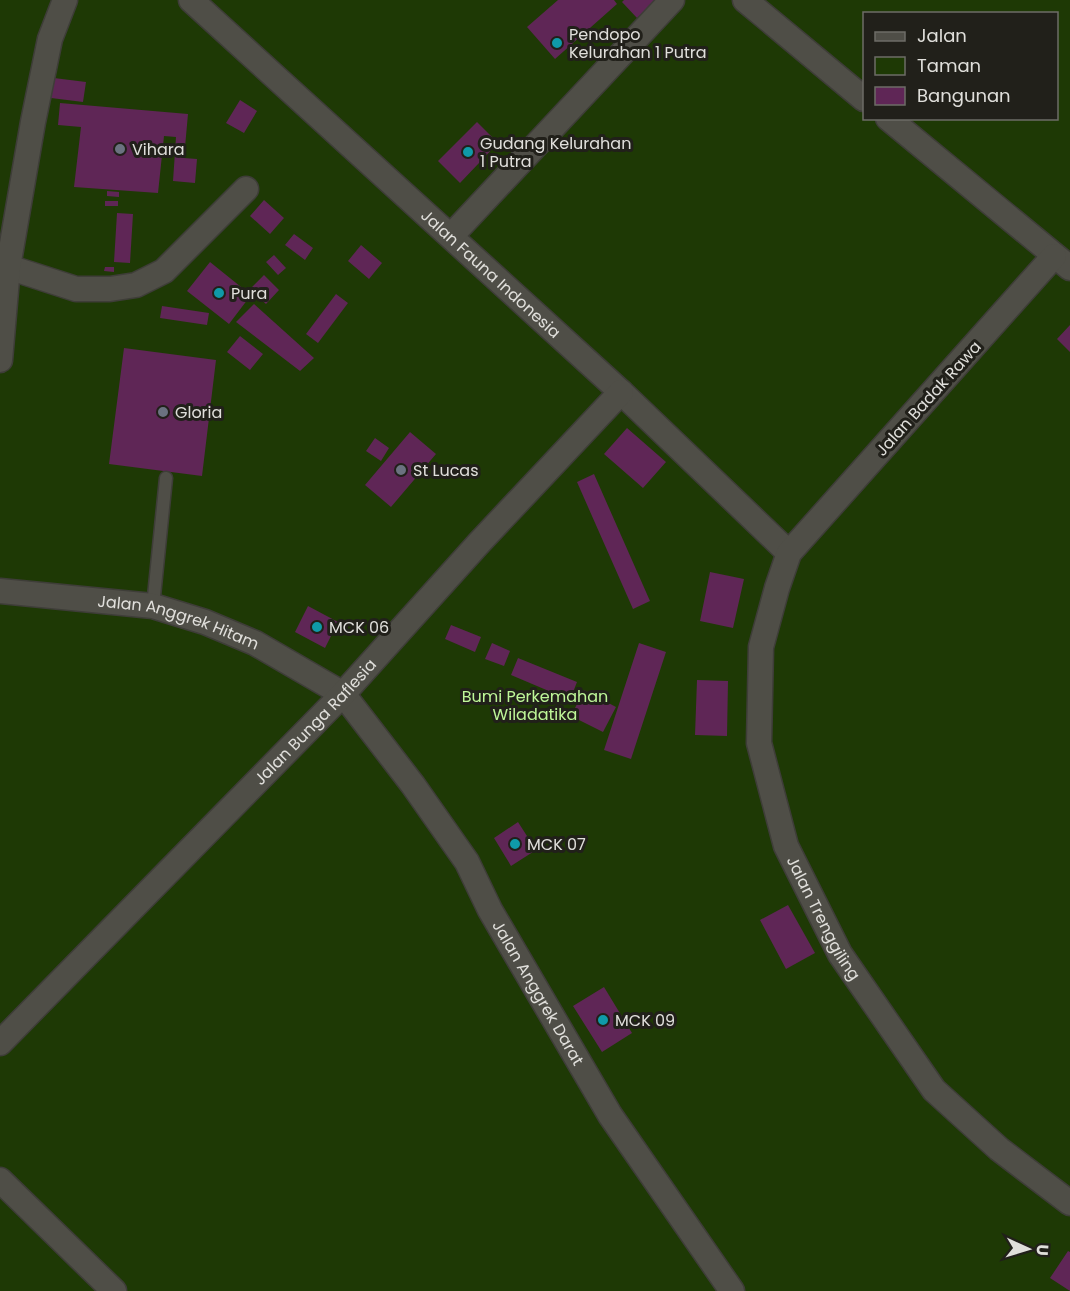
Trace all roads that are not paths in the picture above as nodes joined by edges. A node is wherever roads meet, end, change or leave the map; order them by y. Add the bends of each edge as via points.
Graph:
1 (65, 0) edge
2 (190, 0) edge
3 (672, 0) edge
4 (745, 0) edge
5 (863, 98) edge
6 (890, 120) edge
7 (246, 189) dead end
8 (451, 236) junction
9 (1062, 262) edge
10 (4, 264) edge
11 (0, 360) edge
12 (621, 392) junction
13 (166, 478) dead end
14 (789, 554) junction
15 (0, 591) edge
16 (153, 606) junction
17 (343, 694) junction
18 (0, 1043) edge
19 (0, 1180) edge
20 (1070, 1203) edge
21 (114, 1291) edge
22 (732, 1291) edge

1 - 10 street via 51,39
2 - 8 street, Jalan Fauna Indonesia
3 - 8 street
4 - 5 street
6 - 9 street
7 - 10 street via 164,271 136,285 76,288
8 - 12 street, Jalan Fauna Indonesia
9 - 14 street, Jalan Badak Rawa
10 - 11 street
12 - 14 street, Jalan Fauna Indonesia
12 - 17 street, Jalan Bunga Raflesia
13 - 16 lane
14 - 20 street, Jalan Trenggiling via 761,647 759,743 786,846 840,954 934,1090 999,1149
15 - 16 street, Jalan Anggrek Hitam
16 - 17 street, Jalan Anggrek Hitam via 255,643
17 - 18 street, Jalan Bunga Raflesia
17 - 22 street, Jalan Anggrek Darat via 467,862 490,910 610,1115
19 - 21 street

